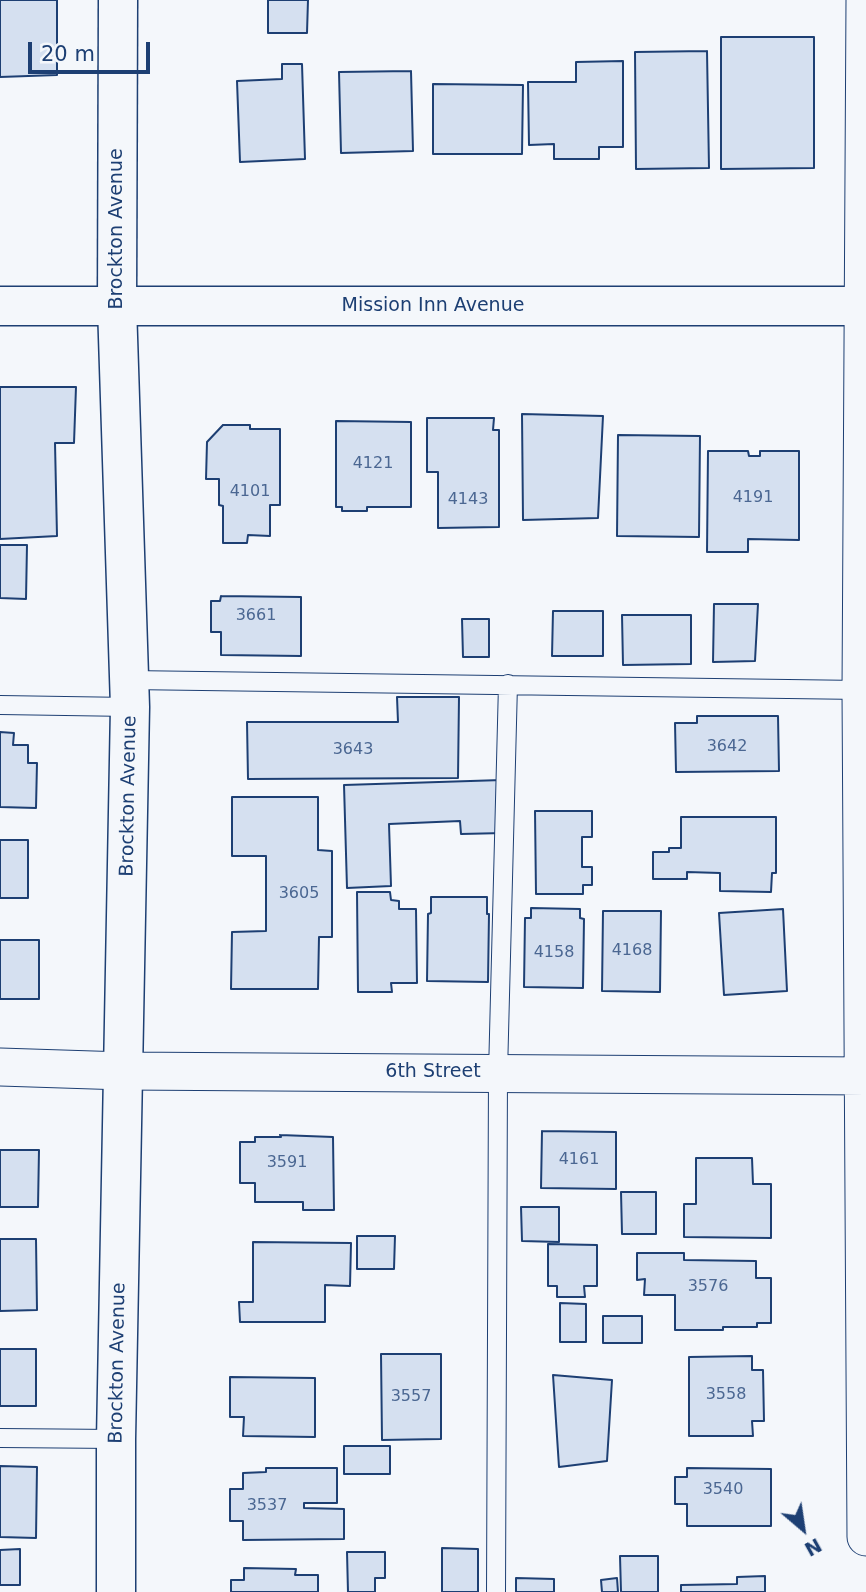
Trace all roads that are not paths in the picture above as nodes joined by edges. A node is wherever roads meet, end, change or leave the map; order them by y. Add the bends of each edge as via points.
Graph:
1 (118, 0) edge
2 (865, 0) edge
3 (0, 306) edge
4 (117, 306) junction
5 (865, 306) edge
6 (508, 684) junction
7 (861, 690) junction
8 (130, 693) junction
9 (0, 705) edge
10 (0, 1067) edge
11 (124, 1071) junction
12 (498, 1073) junction
13 (865, 1076) edge
14 (0, 1438) edge
15 (116, 1438) junction
16 (866, 1439) edge
17 (866, 1536) edge
18 (116, 1592) edge
19 (496, 1592) edge

1 - 4 street, Brockton Avenue
2 - 5 street
3 - 4 street, Mission Inn Avenue
4 - 5 street, Mission Inn Avenue
4 - 8 street, Brockton Avenue
5 - 7 street
6 - 7 lane
6 - 8 lane
6 - 12 lane
7 - 13 street
8 - 9 lane
8 - 11 street, Brockton Avenue
10 - 11 street, 6th Street
11 - 12 street, 6th Street
11 - 15 street, Brockton Avenue
12 - 13 street, 6th Street
12 - 19 lane
13 - 16 street
14 - 15 lane
15 - 18 street, Brockton Avenue
16 - 17 street

